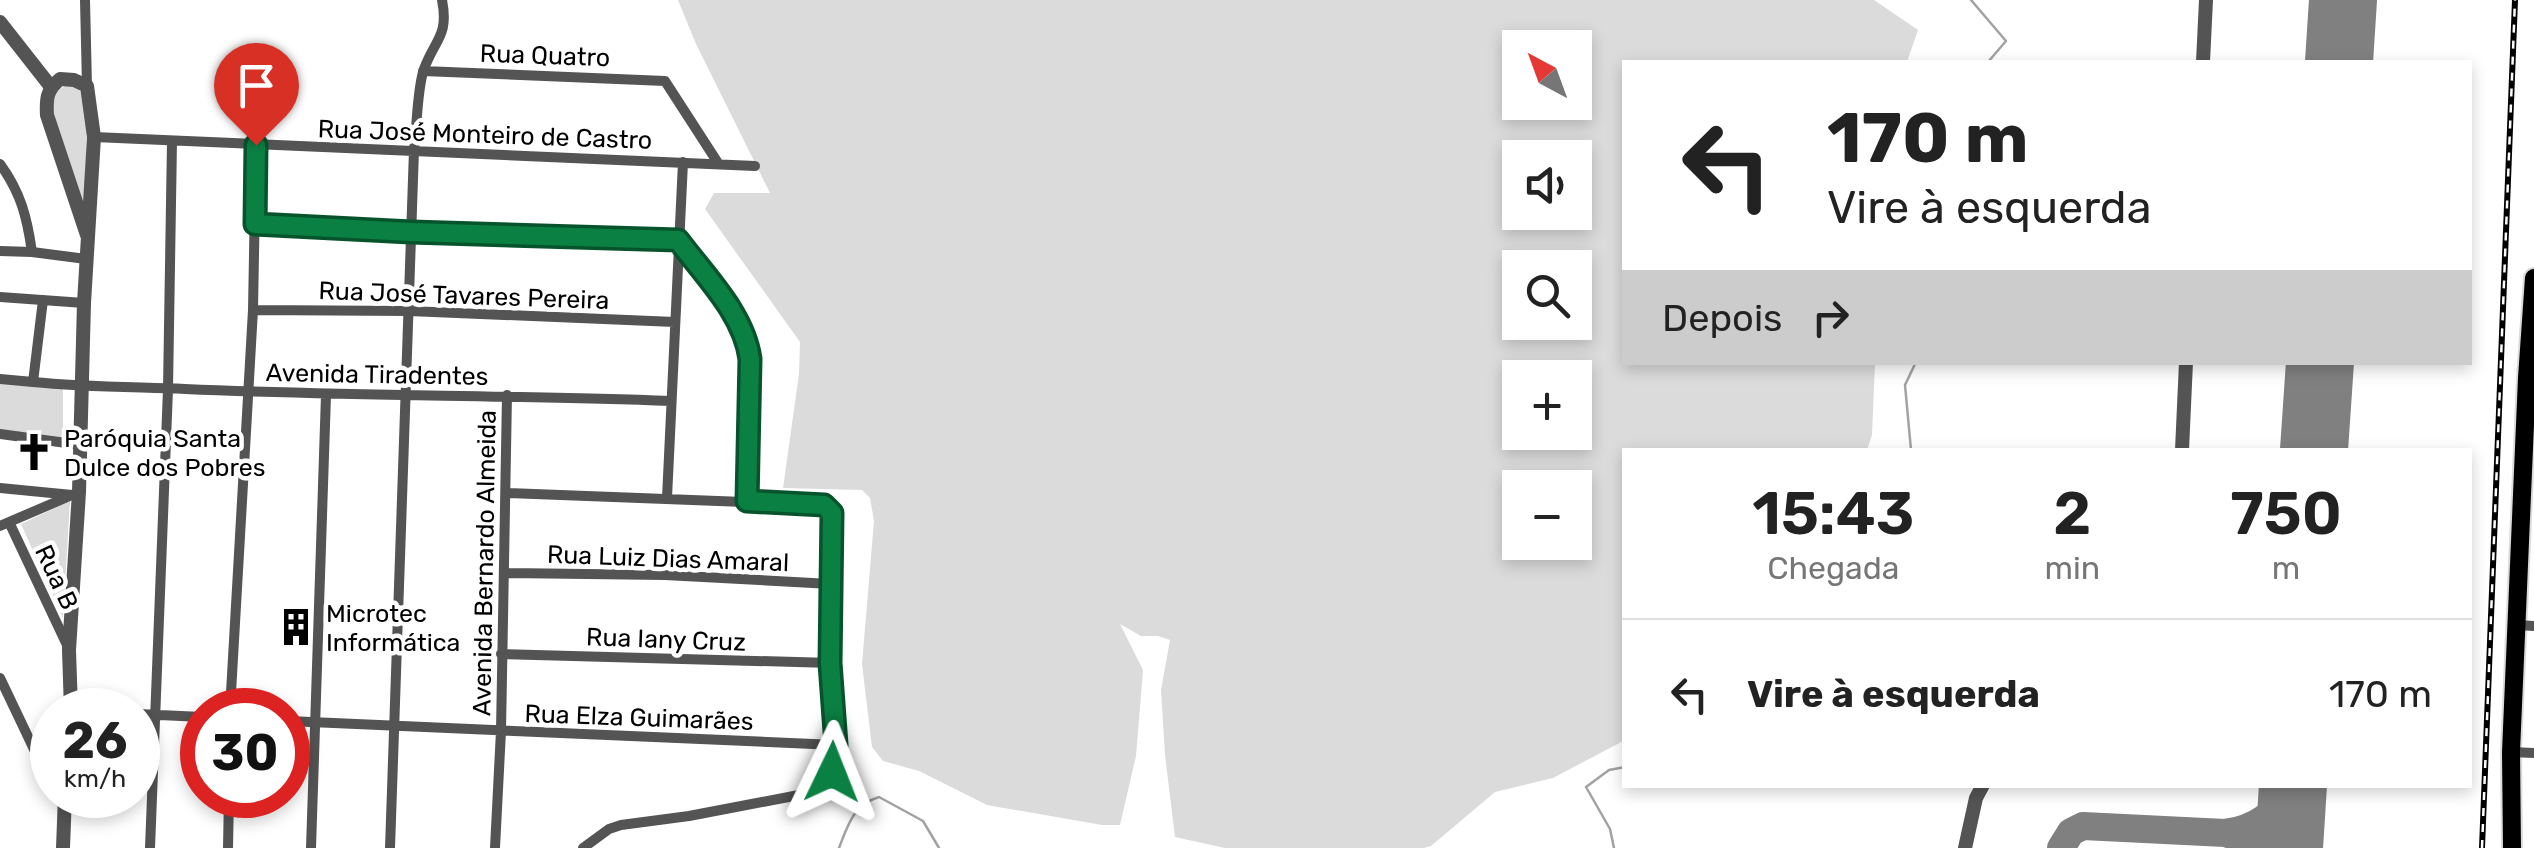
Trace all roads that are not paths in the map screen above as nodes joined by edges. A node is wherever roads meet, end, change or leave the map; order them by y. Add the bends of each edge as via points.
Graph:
1 (85, 0) edge
2 (442, 0) edge
3 (2206, 0) edge
4 (0, 22) edge
5 (2203, 60) edge
6 (423, 71) junction
7 (86, 86) junction
8 (51, 87) junction
9 (94, 137) junction
10 (172, 142) junction
11 (256, 145) junction
12 (414, 150) junction
13 (683, 162) junction
14 (718, 163) junction
15 (0, 164) edge
16 (755, 166) dead end
17 (0, 182) edge
18 (14, 182) junction
19 (255, 224) junction
20 (411, 232) junction
21 (87, 235) junction
22 (678, 240) junction
23 (0, 252) edge
24 (32, 252) junction
25 (86, 258) junction
26 (2534, 278) edge
27 (0, 297) edge
28 (43, 300) junction
29 (84, 303) junction
30 (253, 310) junction
31 (409, 311) junction
32 (675, 322) junction
33 (2186, 365) edge
34 (2530, 378) edge
35 (0, 379) edge
36 (33, 382) junction
37 (83, 387) junction
38 (168, 389) junction
39 (246, 392) junction
40 (406, 394) junction
41 (326, 395) junction
42 (507, 395) junction
43 (671, 401) junction
44 (0, 434) edge
45 (80, 445) junction
46 (2182, 448) edge
47 (0, 488) edge
48 (76, 493) junction
49 (506, 493) junction
50 (666, 498) junction
51 (2528, 500) edge
52 (747, 501) junction
53 (4, 524) edge
54 (504, 573) junction
55 (831, 584) junction
56 (2525, 625) edge
57 (70, 650) junction
58 (501, 654) junction
59 (830, 663) junction
60 (0, 678) edge
61 (73, 688) edge
62 (157, 688) edge
63 (231, 688) edge
64 (310, 722) edge
65 (316, 722) junction
66 (394, 725) junction
67 (500, 731) junction
68 (30, 741) edge
69 (836, 745) junction
70 (2511, 752) junction
71 (2534, 753) edge
72 (1981, 788) edge
73 (64, 818) edge
74 (151, 818) edge
75 (228, 818) edge
76 (63, 848) edge
77 (150, 848) edge
78 (228, 848) edge
79 (312, 848) edge
80 (390, 848) edge
81 (495, 848) edge
82 (584, 848) edge
83 (1966, 848) edge
84 (2512, 848) edge

1 - 7 street
2 - 6 street via 446,19
3 - 5 street
4 - 8 street
6 - 12 street
6 - 14 street, Rua Quatro via 665,81
7 - 8 street via 60,80
7 - 9 street
8 - 21 street via 47,115
9 - 10 street, Rua José Monteiro de Castro
9 - 21 street
10 - 11 street, Rua José Monteiro de Castro
10 - 38 street
11 - 12 street, Rua José Monteiro de Castro
11 - 19 street
12 - 13 street, Rua José Monteiro de Castro
12 - 20 street
13 - 14 street, Rua José Monteiro de Castro
13 - 22 street
14 - 16 street, Rua José Monteiro de Castro
15 - 18 street
17 - 18 street
18 - 24 street
19 - 20 street
19 - 30 street
20 - 22 street
20 - 31 street
21 - 25 street
22 - 32 street
22 - 52 street via 748,338
23 - 24 street
24 - 25 street
25 - 29 street
26 - 34 main road
27 - 28 street
28 - 29 street
28 - 36 street
29 - 37 street
30 - 31 street, Rua José Tavares Pereira
30 - 39 street
31 - 32 street, Rua José Tavares Pereira
31 - 40 street
32 - 43 street
33 - 46 street
34 - 51 main road
35 - 36 street, Avenida Tiradentes
36 - 37 street, Avenida Tiradentes
37 - 38 street, Avenida Tiradentes
37 - 45 street
38 - 39 street, Avenida Tiradentes
38 - 62 street
39 - 41 street, Avenida Tiradentes
39 - 63 street
40 - 41 street, Avenida Tiradentes
40 - 42 street, Avenida Tiradentes
40 - 66 street
41 - 65 street
42 - 43 street, Avenida Tiradentes
42 - 49 street, Avenida Bernardo Almeida
43 - 50 street
44 - 45 street
45 - 48 street
47 - 48 street
48 - 53 street
48 - 57 street
49 - 50 street
49 - 54 street, Avenida Bernardo Almeida
50 - 52 street
51 - 56 main road
52 - 55 street via 829,508
53 - 57 street, Rua B
54 - 55 street, Rua Luiz Dias Amaral
54 - 58 street, Avenida Bernardo Almeida
55 - 59 street
56 - 70 main road
57 - 61 street
58 - 59 street, Rua Iany Cruz
58 - 67 street, Avenida Bernardo Almeida
59 - 69 street
60 - 68 street
64 - 65 street, Rua Elza Guimarães
65 - 66 street, Rua Elza Guimarães
65 - 79 street
66 - 67 street, Rua Elza Guimarães
66 - 80 street
67 - 69 street, Rua Elza Guimarães
67 - 81 street, Avenida Bernardo Almeida
69 - 82 street via 832,772 810,793 622,825
70 - 71 street
70 - 84 main road
72 - 83 street
73 - 76 street
74 - 77 street
75 - 78 street

